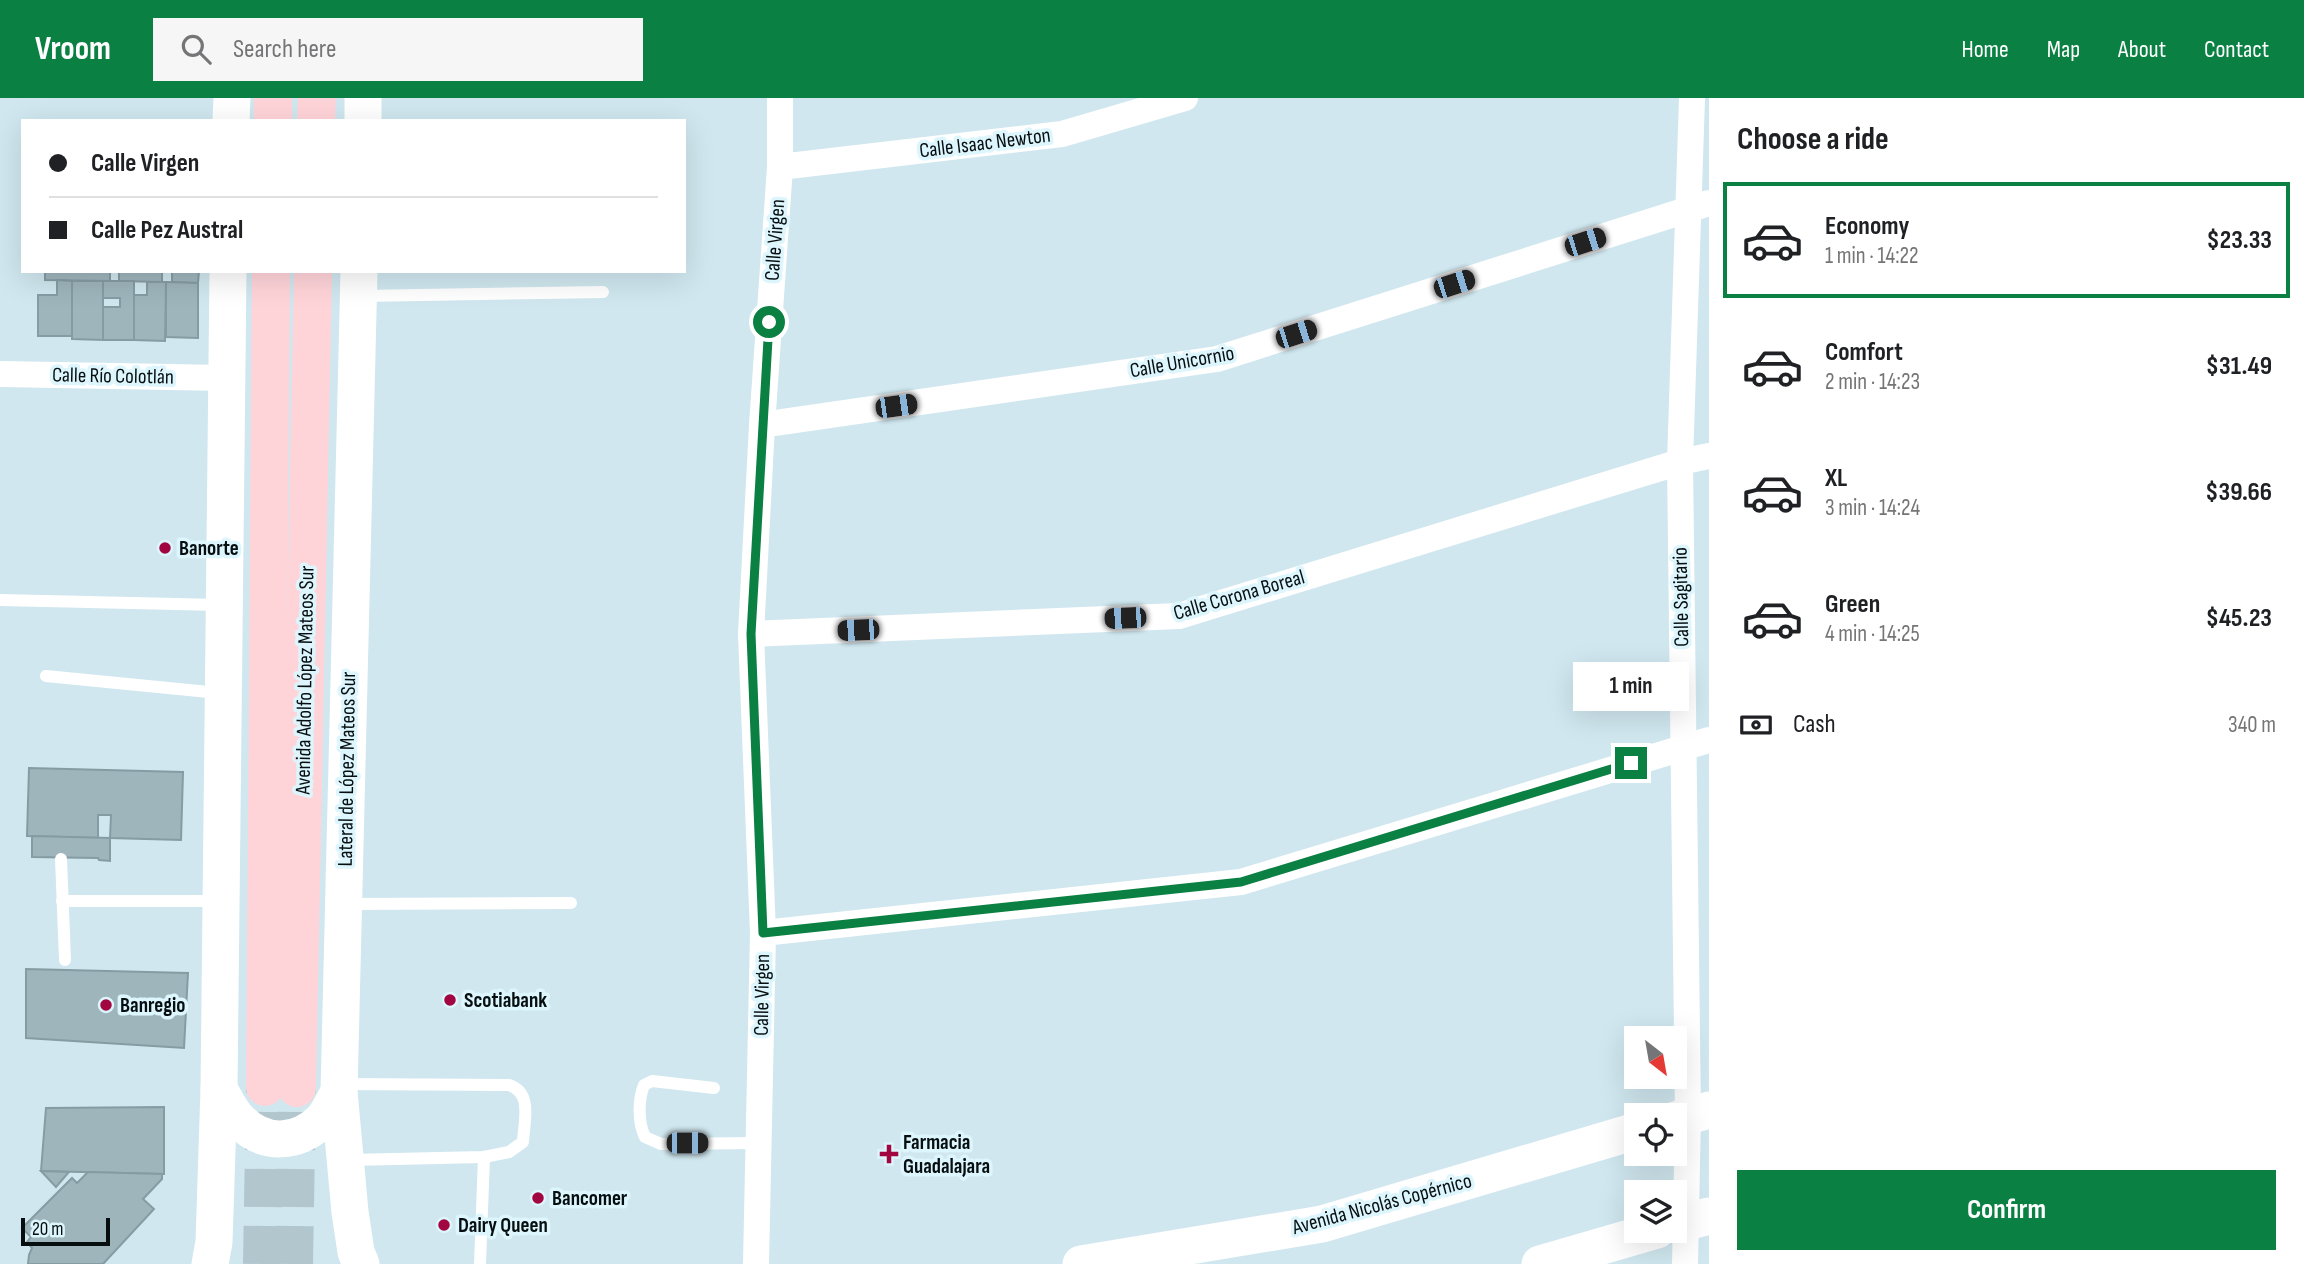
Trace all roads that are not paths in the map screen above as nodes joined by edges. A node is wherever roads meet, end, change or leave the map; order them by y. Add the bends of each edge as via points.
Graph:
1 (232, 98) edge
2 (273, 98) edge
3 (317, 98) edge
4 (363, 98) edge
5 (780, 98) edge
6 (1185, 98) edge
7 (1692, 98) edge
8 (231, 119) edge
9 (273, 119) edge
10 (316, 119) edge
11 (363, 119) edge
12 (780, 167) junction
13 (1699, 206) edge
14 (228, 273) edge
15 (271, 273) edge
16 (313, 273) edge
17 (359, 284) edge
18 (603, 292) dead end
19 (0, 374) edge
20 (226, 378) junction
21 (762, 425) junction
22 (1709, 456) edge
23 (1680, 462) junction
24 (0, 600) edge
25 (224, 605) junction
26 (751, 634) junction
27 (46, 676) dead end
28 (223, 694) junction
29 (1709, 740) edge
30 (1683, 747) junction
31 (61, 859) dead end
32 (62, 901) junction
33 (220, 901) junction
34 (571, 903) dead end
35 (344, 904) junction
36 (763, 933) junction
37 (65, 960) dead end
38 (340, 1088) junction
39 (714, 1088) dead end
40 (219, 1089) junction
41 (1691, 1116) edge
42 (1624, 1135) edge
43 (758, 1143) junction
44 (484, 1157) junction
45 (346, 1160) junction
46 (1685, 1180) edge
47 (1624, 1240) edge
48 (1683, 1243) edge
49 (210, 1264) edge
50 (361, 1264) edge
51 (480, 1264) edge
52 (756, 1264) edge
53 (1081, 1264) edge
54 (1540, 1264) edge
55 (1685, 1264) edge

1 - 8 main road
2 - 9 main road
3 - 10 main road
4 - 11 main road
5 - 12 street, Calle Virgen
6 - 12 street, Calle Isaac Newton via 1062,134
7 - 13 street, Calle Sagitario
12 - 21 street, Calle Virgen
13 - 21 street, Calle Unicornio via 1217,359
13 - 23 street, Calle Sagitario
14 - 20 main road
15 - 16 main road, Avenida Adolfo López Mateos Sur via 281,1087
17 - 18 lane
17 - 35 main road, Lateral de López Mateos Sur
19 - 20 street, Calle Río Colotlán
20 - 25 main road
21 - 26 street, Calle Virgen
22 - 23 street, Calle Corona Boreal
23 - 26 street, Calle Corona Boreal via 1179,616
23 - 30 street, Calle Sagitario
24 - 25 lane
25 - 28 main road
26 - 36 street, Calle Virgen
27 - 28 lane
28 - 33 main road
29 - 30 street
30 - 36 street via 1241,882
30 - 41 street, Calle Sagitario
31 - 32 lane
32 - 33 lane
32 - 37 lane
33 - 40 main road
34 - 35 lane
35 - 38 main road, Lateral de López Mateos Sur
36 - 43 street, Calle Virgen
38 - 40 main road via 323,1119 288,1140 254,1132 238,1120
38 - 44 lane via 514,1087 525,1098 523,1142 509,1152
38 - 45 main road, Lateral de López Mateos Sur
39 - 43 lane via 652,1081 644,1085 640,1123 645,1137 661,1144
40 - 49 main road
41 - 46 street, Calle Sagitario
42 - 53 main road, Avenida Nicolás Copérnico via 1322,1224
43 - 52 street, Calle Virgen
44 - 45 lane
44 - 51 lane
45 - 50 main road, Lateral de López Mateos Sur
47 - 54 main road
48 - 55 street, Calle Sagitario

